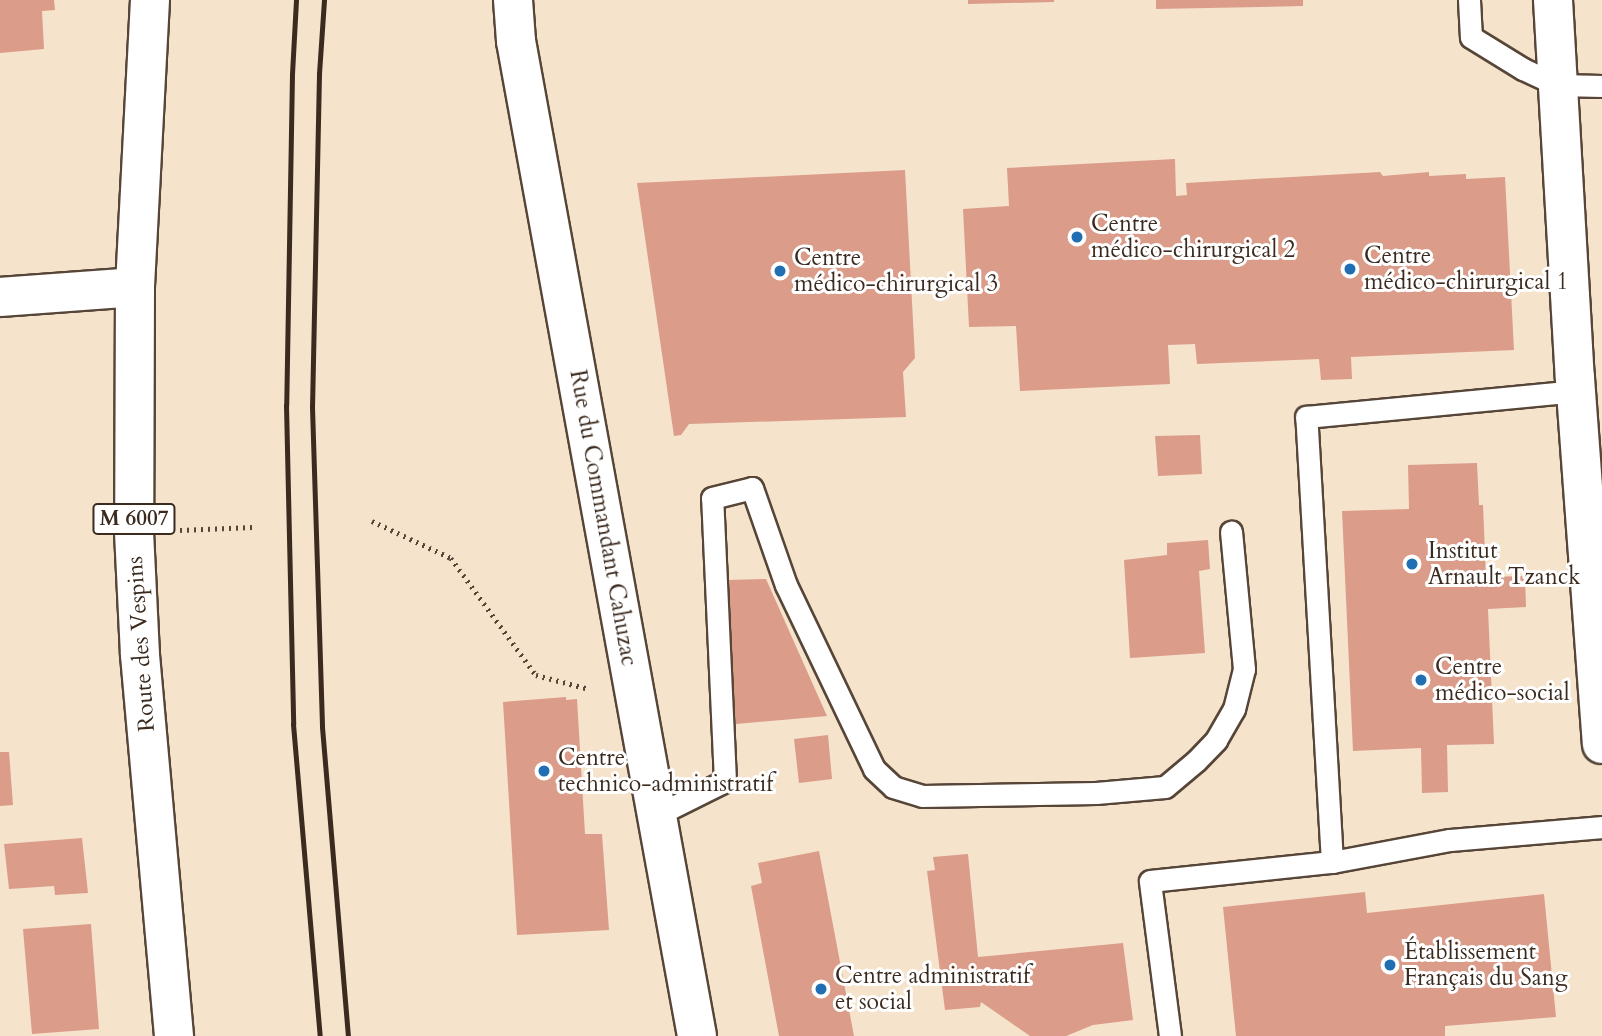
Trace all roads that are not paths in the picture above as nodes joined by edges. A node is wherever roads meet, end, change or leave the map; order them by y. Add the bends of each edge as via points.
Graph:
1 (150, 0) edge
2 (513, 0) edge
3 (1469, 0) edge
4 (1553, 0) edge
5 (1558, 85) junction
6 (1602, 86) edge
7 (135, 287) junction
8 (0, 297) edge
9 (1577, 391) junction
10 (1591, 438) edge
11 (1231, 532) dead end
12 (1602, 744) edge
13 (657, 814) junction
14 (1602, 827) edge
15 (1332, 862) junction
16 (174, 1036) edge
17 (697, 1036) edge
18 (1170, 1036) edge

1 - 7 street, Route des Vespins / M 6007
2 - 13 street, Rue du Commandant Cahuzac via 516,41
3 - 5 lane via 1472,37
4 - 5 street
5 - 6 lane
5 - 9 street
7 - 8 street
7 - 16 street, Route des Vespins / M 6007 via 134,532 140,655
9 - 10 street
9 - 15 lane via 1306,417
10 - 12 street
11 - 13 lane via 1244,668 1234,709 1216,740 1186,770 1166,787 922,796 893,786 874,769 786,585 752,488 712,498 725,781
13 - 17 street, Rue du Commandant Cahuzac
14 - 15 lane via 1450,841
15 - 18 lane via 1150,881

